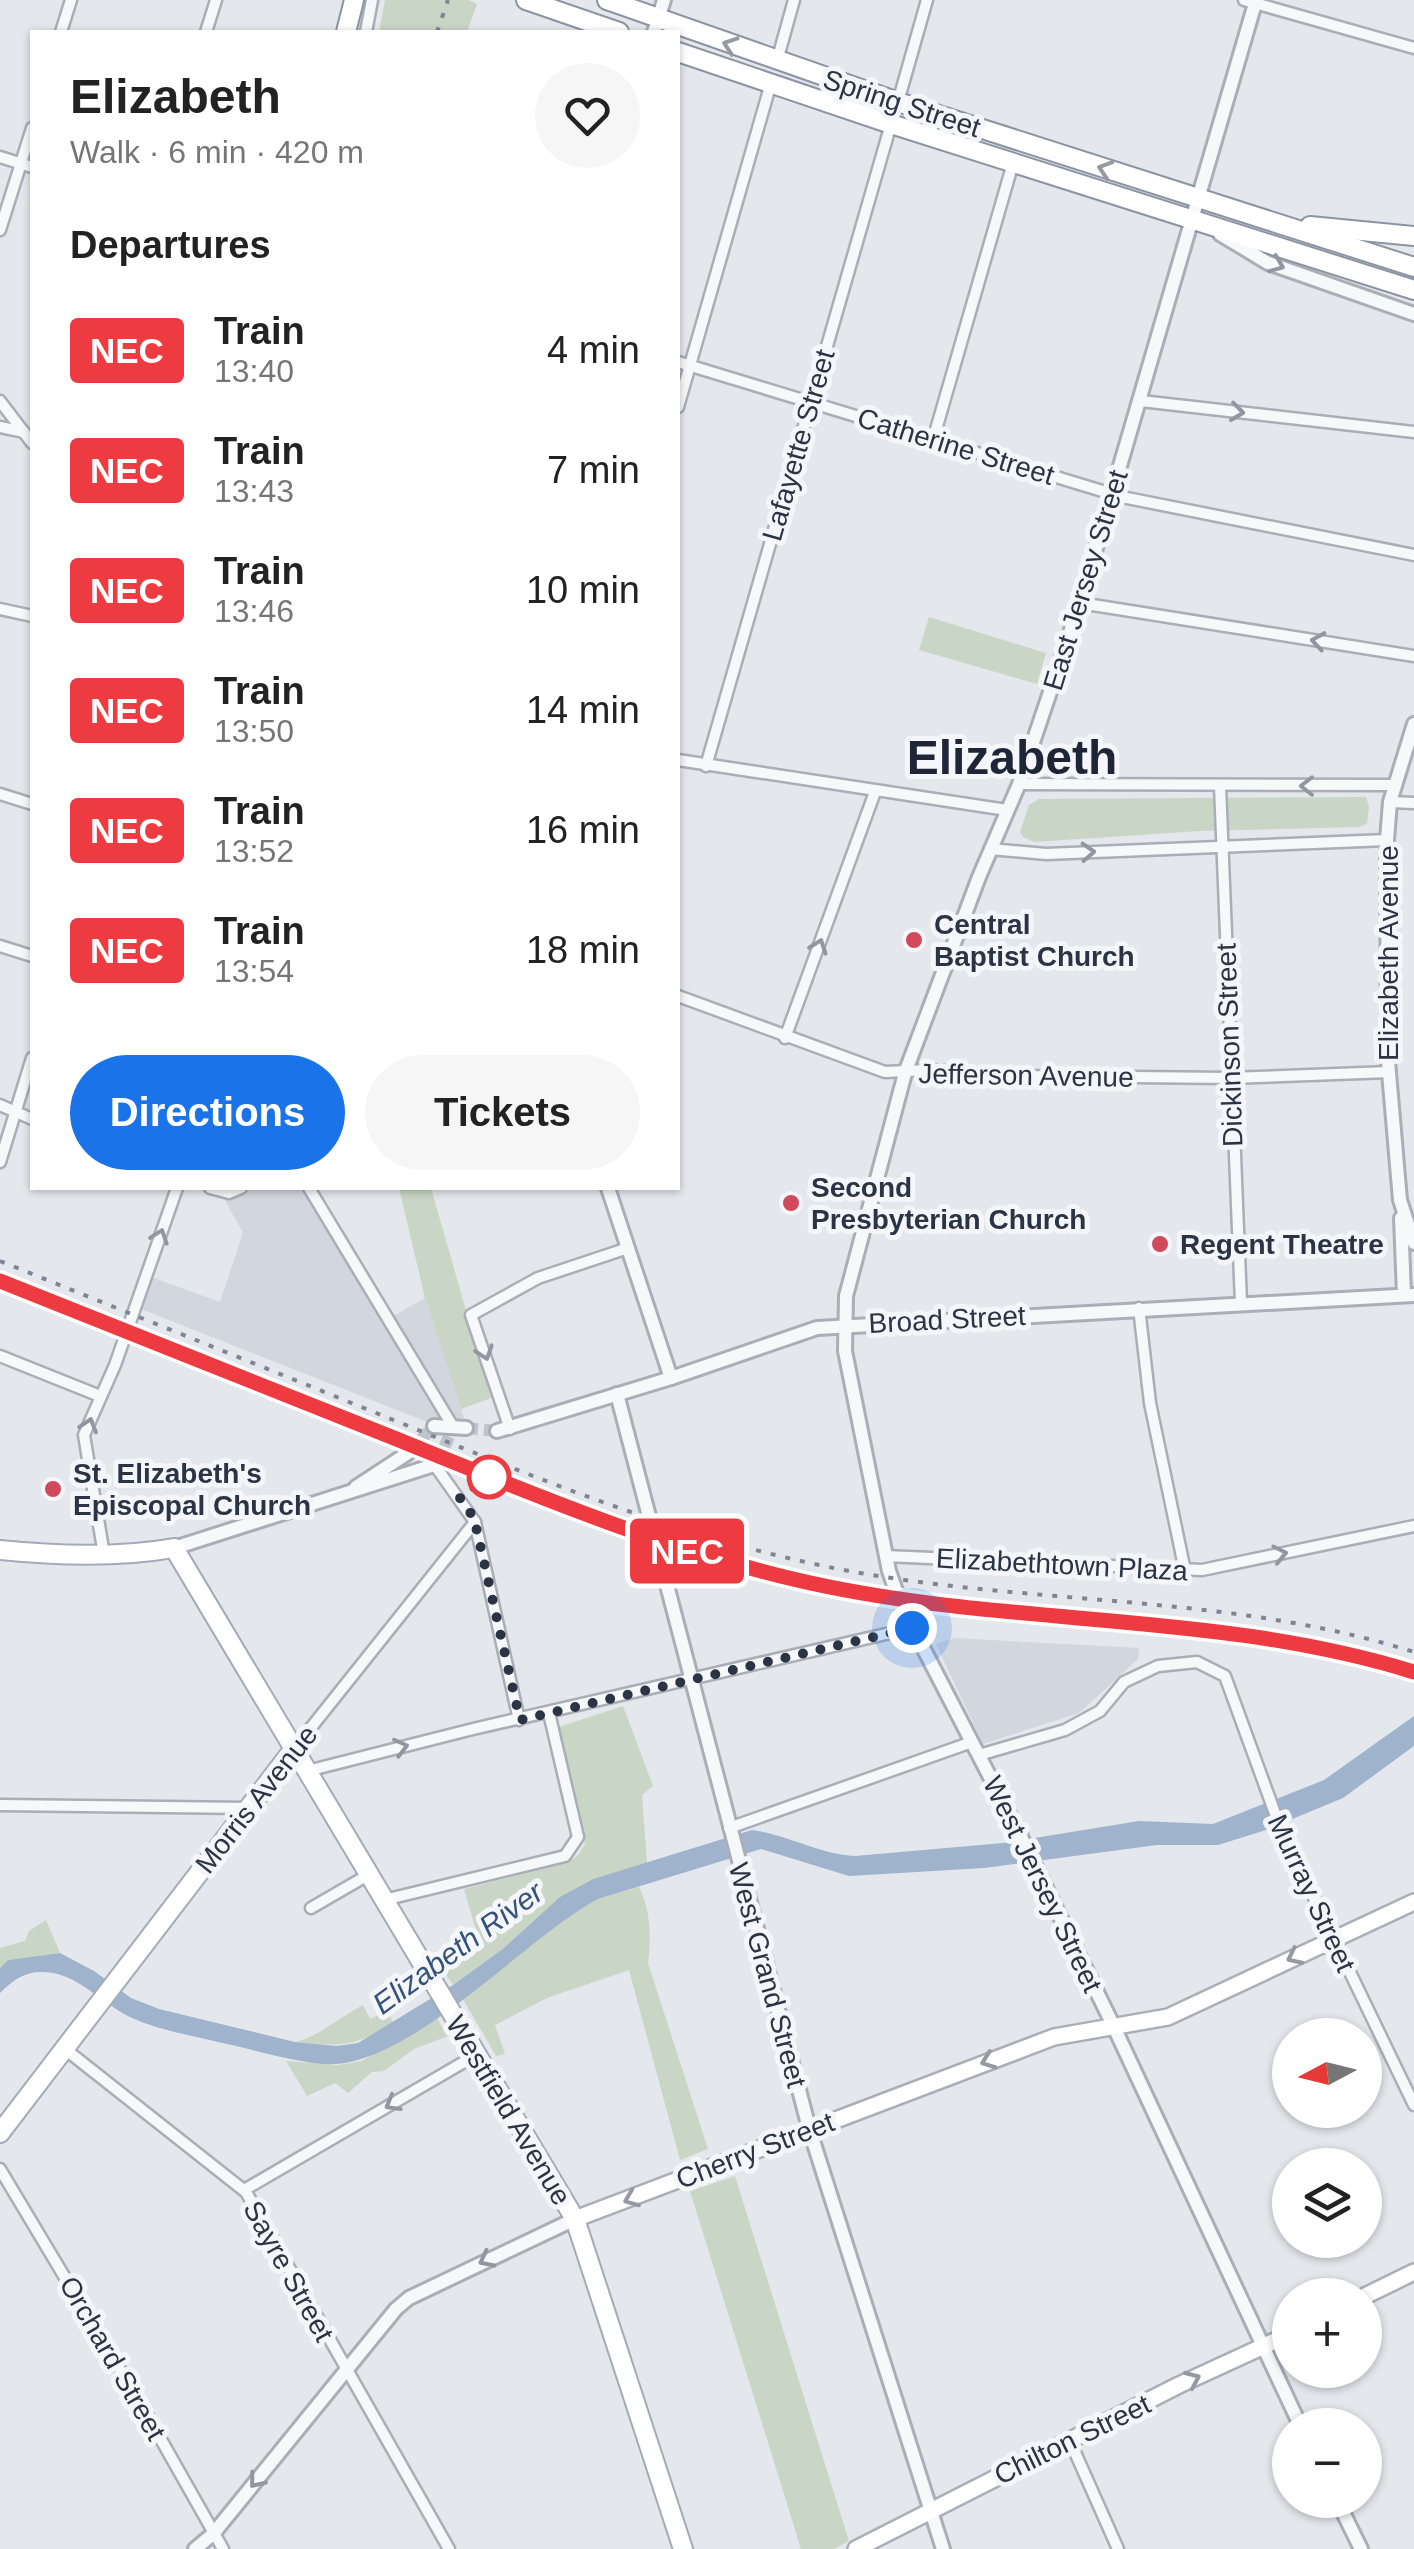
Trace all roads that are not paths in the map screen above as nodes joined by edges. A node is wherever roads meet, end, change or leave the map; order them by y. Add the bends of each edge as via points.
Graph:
1 (70, 0) edge
2 (216, 0) edge
3 (354, 0) edge
4 (372, 0) edge
5 (526, 0) edge
6 (607, 0) edge
7 (664, 0) edge
8 (794, 0) edge
9 (927, 0) edge
10 (1252, 1) edge
11 (656, 26) edge
12 (62, 30) edge
13 (207, 30) edge
14 (346, 30) edge
15 (366, 30) edge
16 (613, 30) edge
17 (680, 33) edge
18 (1414, 48) edge
19 (680, 53) edge
20 (777, 61) junction
21 (771, 84) junction
22 (898, 102) junction
23 (892, 124) junction
24 (0, 157) edge
25 (1013, 162) junction
26 (27, 165) edge
27 (1195, 208) junction
28 (1268, 221) junction
29 (0, 230) edge
30 (1414, 236) edge
31 (1414, 267) edge
32 (1414, 290) edge
33 (1414, 314) edge
34 (684, 363) edge
35 (680, 392) edge
36 (0, 401) edge
37 (1140, 401) junction
38 (811, 403) junction
39 (0, 426) edge
40 (1414, 432) edge
41 (24, 433) junction
42 (30, 440) edge
43 (933, 440) junction
44 (1112, 493) junction
45 (1414, 555) edge
46 (1080, 603) junction
47 (0, 609) edge
48 (30, 616) edge
49 (1414, 656) edge
50 (1414, 724) edge
51 (680, 760) edge
52 (706, 766) junction
53 (1019, 784) junction
54 (1394, 785) junction
55 (1220, 786) junction
56 (875, 792) junction
57 (0, 794) edge
58 (1390, 802) junction
59 (30, 803) edge
60 (1414, 803) edge
61 (1008, 810) junction
62 (1388, 840) junction
63 (1221, 845) junction
64 (990, 849) junction
65 (0, 946) edge
66 (30, 955) edge
67 (680, 997) edge
68 (785, 1038) junction
69 (30, 1064) edge
70 (1389, 1072) junction
71 (905, 1073) junction
72 (1230, 1078) junction
73 (0, 1105) edge
74 (15, 1112) junction
75 (30, 1117) edge
76 (0, 1162) edge
77 (176, 1190) edge
78 (310, 1190) edge
79 (609, 1190) edge
80 (1400, 1200) junction
81 (1414, 1243) edge
82 (628, 1248) junction
83 (1409, 1295) edge
84 (1240, 1303) junction
85 (1139, 1308) junction
86 (845, 1326) junction
87 (0, 1356) edge
88 (671, 1378) junction
89 (618, 1394) junction
90 (100, 1396) junction
91 (434, 1426) dead end
92 (456, 1429) joint
93 (503, 1430) joint
94 (408, 1453) tunnel mouth
95 (437, 1466) joint
96 (354, 1488) junction
97 (474, 1522) junction
98 (1414, 1526) edge
99 (174, 1548) junction
100 (0, 1550) edge
101 (104, 1555) junction
102 (886, 1556) junction
103 (1184, 1571) junction
104 (912, 1628) junction
105 (690, 1679) junction
106 (549, 1713) junction
107 (520, 1720) junction
108 (975, 1748) junction
109 (294, 1750) junction
110 (307, 1772) junction
111 (0, 1805) edge
112 (250, 1808) junction
113 (730, 1833) junction
114 (368, 1875) junction
115 (383, 1900) junction
116 (1414, 1902) edge
117 (311, 1908) dead end
118 (1332, 1939) junction
119 (1114, 2027) junction
120 (64, 2049) junction
121 (476, 2054) junction
122 (1409, 2081) edge
123 (1414, 2104) edge
124 (809, 2128) junction
125 (0, 2133) edge
126 (0, 2169) edge
127 (244, 2190) junction
128 (575, 2219) junction
129 (1414, 2272) edge
130 (1382, 2288) edge
131 (1272, 2343) edge
132 (1262, 2348) junction
133 (344, 2369) junction
134 (1292, 2408) edge
135 (1070, 2441) junction
136 (931, 2508) junction
137 (1346, 2518) edge
138 (213, 2534) junction
139 (194, 2549) edge
140 (222, 2549) edge
141 (449, 2549) edge
142 (682, 2549) edge
143 (856, 2549) edge
144 (944, 2549) edge
145 (1118, 2549) edge
146 (1361, 2549) edge

1 - 12 street
2 - 13 street
3 - 14 main road
4 - 15 street
5 - 16 main road
6 - 11 main road, Spring Street
7 - 11 street
8 - 20 street
9 - 22 street
10 - 18 street
10 - 27 street, East Jersey Street
20 -> 17 main road, Spring Street
19 - 21 main road, Spring Street
20 - 22 main road, Spring Street
21 - 23 main road, Spring Street
21 - 34 street
27 -> 22 main road, Spring Street
23 - 25 main road, Spring Street
23 - 38 street, Lafayette Street
24 - 26 street
25 - 27 main road, Spring Street
25 - 43 street
26 - 29 street
27 - 28 main road
27 - 32 main road
27 -> 33 street via 1268,263
27 - 37 street, East Jersey Street
28 - 30 main road
28 - 31 main road
34 - 35 street
34 - 38 street, Catherine Street
36 - 41 street
37 -> 40 street
37 - 44 street, East Jersey Street
38 - 43 street, Catherine Street
38 - 52 street, Lafayette Street
39 - 41 street
41 - 42 street
43 - 44 street, Catherine Street
44 - 45 street, Catherine Street
44 - 46 street, East Jersey Street
49 -> 46 street
46 - 53 street, East Jersey Street
47 - 48 street
50 - 54 street, Elizabeth Avenue
51 - 52 street
52 - 56 street
53 - 55 street
53 - 61 street, East Jersey Street
54 -> 55 street
54 - 58 street, Elizabeth Avenue
55 - 63 street, Dickinson Street
56 - 61 street
68 -> 56 street
57 - 59 street
58 - 60 street
58 - 62 street, Elizabeth Avenue
61 - 64 street, East Jersey Street
62 - 63 street
62 - 70 street, Elizabeth Avenue
64 -> 63 street via 1046,854
63 - 72 street, Dickinson Street
64 - 71 street, East Jersey Street
65 - 66 street
67 - 68 street, Jefferson Avenue
68 - 71 street, Jefferson Avenue
69 - 74 street
70 - 72 street, Jefferson Avenue
70 - 80 street, Elizabeth Avenue
71 - 72 street, Jefferson Avenue
71 - 86 street, East Jersey Street via 846,1296
72 - 84 street, Dickinson Street
73 - 74 street
74 - 75 street
74 - 76 street
90 -> 77 street
78 - 92 street
79 - 82 street
80 - 81 street, Elizabeth Avenue
80 - 83 street
82 - 88 street
82 -> 93 street via 538,1278 472,1314
83 - 84 street, Broad Street
84 - 85 street, Broad Street
85 - 86 street, Broad Street
85 - 103 street via 1150,1402
86 - 88 street, Broad Street via 817,1328
86 - 102 street, West Jersey Street
87 - 90 street
88 - 89 street, Broad Street
89 - 93 street, Broad Street
89 - 105 street, West Grand Street
101 -> 90 street via 84,1435
91 - 92 street
94 - 96 street
95 - 96 street
95 - 97 street
96 - 99 street
97 - 107 street
97 - 109 street, Morris Avenue
103 -> 98 street, Elizabethtown Plaza
99 - 101 main road
99 - 109 main road, Westfield Avenue
100 - 101 main road
102 - 103 street, Elizabethtown Plaza
102 - 104 street, West Jersey Street
104 - 105 street
104 - 108 street, West Jersey Street
105 - 106 street
105 - 113 street, West Grand Street
106 - 107 street
106 - 115 street via 578,1837 565,1856
110 -> 107 street
108 - 113 street
108 - 118 street, Murray Street via 1065,1730 1100,1711 1124,1682 1158,1666 1197,1662 1225,1676 1280,1827
108 - 119 street, West Jersey Street
109 - 110 main road, Westfield Avenue
109 - 112 main road, Morris Avenue
110 - 114 main road, Westfield Avenue
111 - 112 street
112 - 120 main road, Morris Avenue
113 - 124 street, West Grand Street
114 - 115 main road, Westfield Avenue
114 - 117 street
115 - 121 main road, Westfield Avenue
116 - 118 main road, Cherry Street
118 -> 119 main road, Cherry Street via 1168,2017
118 - 122 street, Murray Street
119 -> 124 main road, Cherry Street via 1054,2037
119 - 132 street, West Jersey Street
120 - 125 main road, Morris Avenue
120 - 127 street, Sayre Street
121 -> 127 street
121 - 128 main road, Westfield Avenue
122 - 123 street, Murray Street
124 -> 128 main road, Cherry Street
124 - 136 street, West Grand Street
126 - 138 street, Orchard Street
127 - 133 street, Sayre Street
128 -> 133 street, Cherry Street via 409,2298
128 - 142 main road, Westfield Avenue
129 - 130 main road
131 - 132 main road, Chilton Street
132 - 134 street, West Jersey Street
135 -> 132 main road, Chilton Street
133 -> 138 street, Cherry Street
133 - 141 street, Sayre Street
135 - 136 main road, Chilton Street
135 - 145 street
136 - 143 main road, Chilton Street
136 - 144 street, West Grand Street
137 - 146 street
138 - 139 street, Cherry Street
138 - 140 street, Orchard Street

